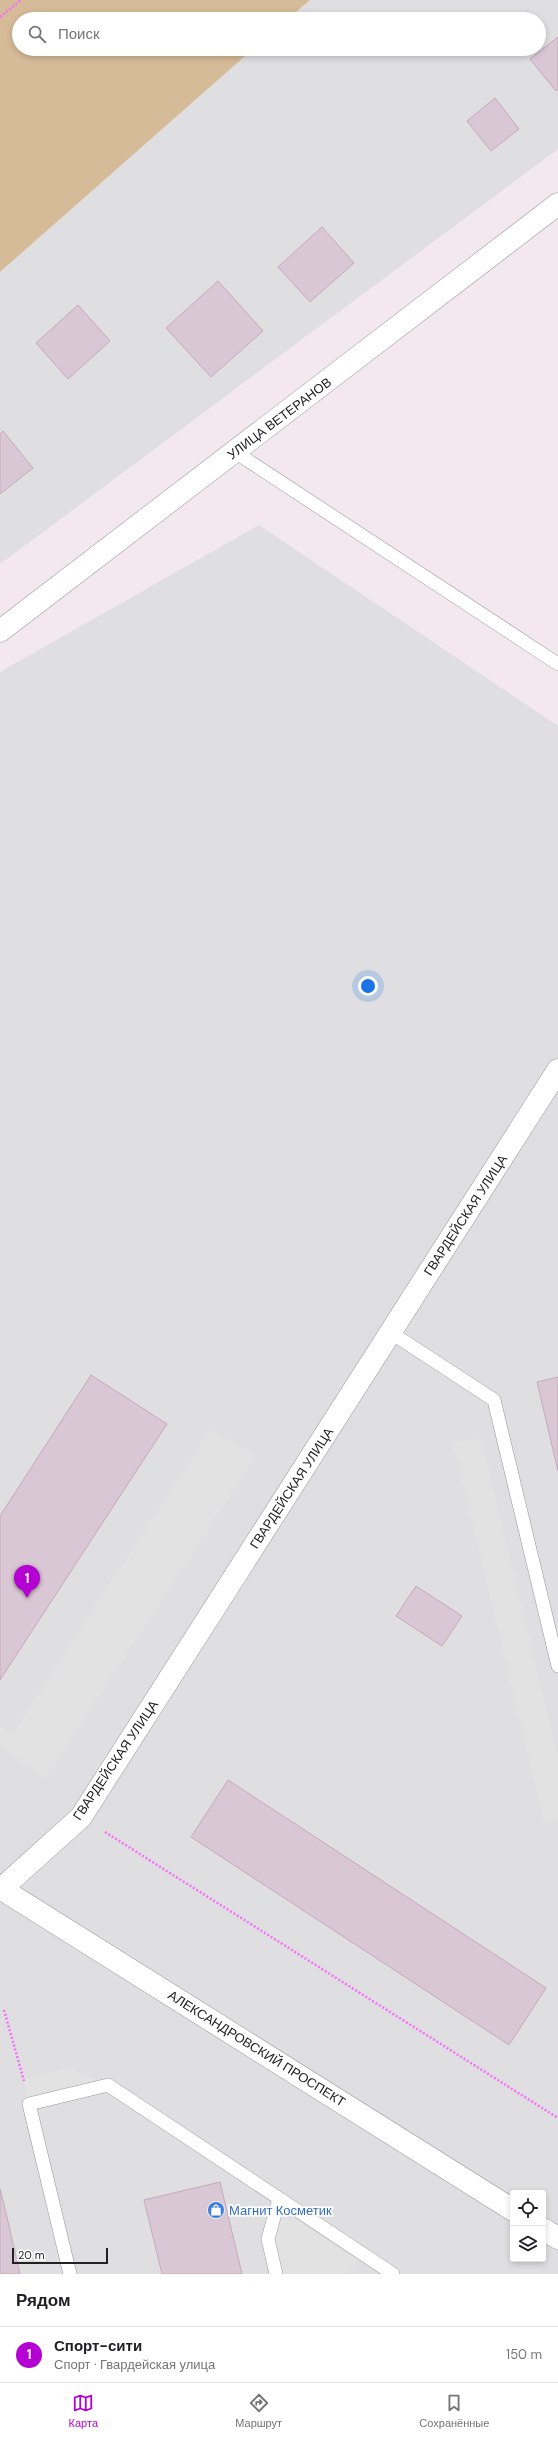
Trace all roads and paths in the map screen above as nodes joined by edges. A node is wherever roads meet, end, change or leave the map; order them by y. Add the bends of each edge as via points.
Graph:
1 (21, 0) edge
2 (0, 17) edge
3 (558, 204) edge
4 (235, 452) junction
5 (0, 631) edge
6 (558, 664) edge
7 (558, 1070) edge
8 (390, 1332) junction
9 (558, 1666) edge
10 (81, 1816) junction
11 (1, 1889) edge
12 (4, 2010) dead end
13 (29, 2104) junction
14 (558, 2118) edge
15 (280, 2199) junction
16 (510, 2208) edge
17 (546, 2231) edge
18 (558, 2238) edge
19 (70, 2274) edge
20 (276, 2274) edge
21 (393, 2274) edge

1 - 2 path
3 - 4 street, УЛИЦА ВЕТЕРАНОВ
4 - 5 street, УЛИЦА ВЕТЕРАНОВ
4 - 6 lane
7 - 8 street, ГВАРДЕЙСКАЯ УЛИЦА
8 - 9 lane via 494,1400
8 - 10 street, ГВАРДЕЙСКАЯ УЛИЦА
10 - 11 street, ГВАРДЕЙСКАЯ УЛИЦА
10 - 14 path
11 - 16 street, АЛЕКСАНДРОВСКИЙ ПРОСПЕКТ
12 - 13 path
13 - 15 lane via 108,2085
13 - 19 lane
15 - 20 lane via 268,2239
15 - 21 lane
17 - 18 street

